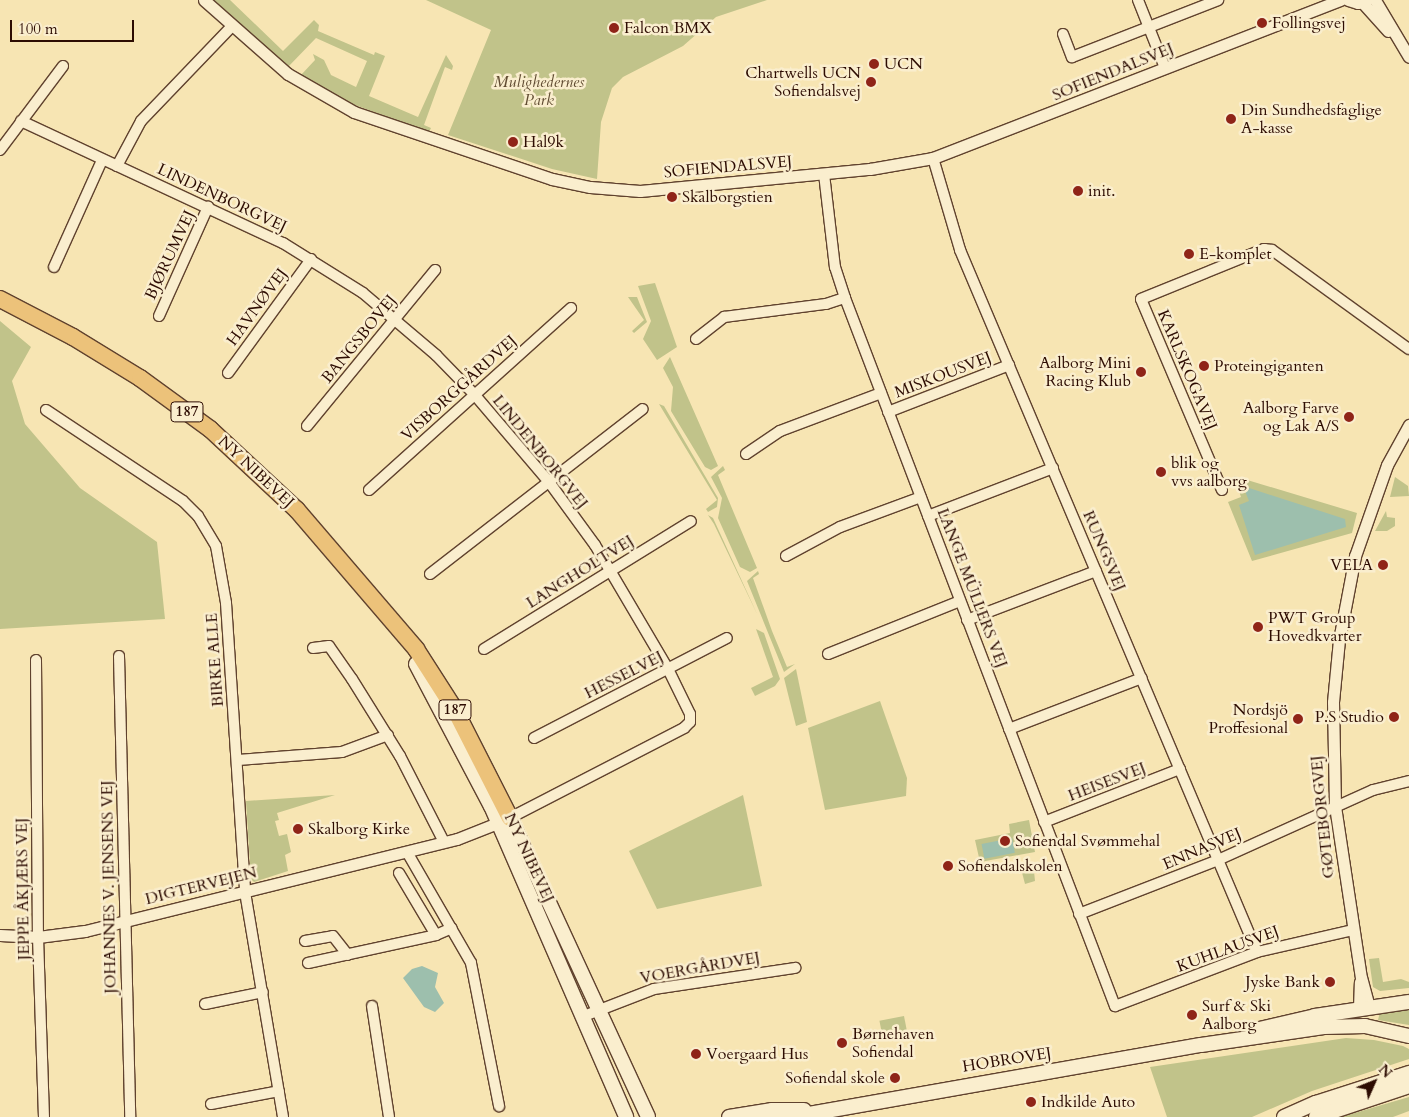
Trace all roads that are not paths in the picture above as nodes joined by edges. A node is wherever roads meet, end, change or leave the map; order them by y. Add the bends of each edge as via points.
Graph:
1 (204, 0) edge
2 (1138, 0) edge
3 (1320, 0) edge
4 (1340, 0) edge
5 (1348, 0) edge
6 (1375, 0) edge
7 (1213, 1) edge
8 (1365, 1) edge
9 (1278, 24) junction
10 (232, 26) junction
11 (1149, 28) junction
12 (1063, 34) dead end
13 (1397, 39) junction
14 (1409, 57) edge
15 (63, 66) dead end
16 (1165, 68) junction
17 (21, 121) junction
18 (0, 150) edge
19 (933, 158) junction
20 (102, 160) junction
21 (117, 166) junction
22 (824, 174) junction
23 (208, 208) junction
24 (311, 259) junction
25 (54, 267) dead end
26 (435, 270) dead end
27 (845, 298) junction
28 (0, 299) edge
29 (570, 308) dead end
30 (158, 316) dead end
31 (395, 318) junction
32 (696, 339) dead end
33 (1409, 349) edge
34 (1009, 365) junction
35 (228, 373) dead end
36 (881, 393) junction
37 (474, 394) junction
38 (643, 409) dead end
39 (46, 410) dead end
40 (888, 412) junction
41 (1409, 425) edge
42 (307, 426) dead end
43 (746, 454) dead end
44 (1053, 468) junction
45 (549, 482) junction
46 (369, 490) dead end
47 (1222, 490) dead end
48 (921, 497) junction
49 (928, 516) junction
50 (691, 521) dead end
51 (786, 556) dead end
52 (611, 570) junction
53 (1096, 571) junction
54 (430, 574) dead end
55 (960, 601) junction
56 (385, 612) junction
57 (967, 620) junction
58 (727, 638) dead end
59 (312, 648) dead end
60 (484, 648) dead end
61 (828, 654) dead end
62 (119, 656) dead end
63 (36, 660) dead end
64 (416, 664) joint
65 (668, 669) junction
66 (1142, 678) junction
67 (1010, 729) junction
68 (388, 736) junction
69 (534, 738) dead end
70 (238, 760) junction
71 (1180, 769) junction
72 (1409, 781) edge
73 (1335, 806) junction
74 (504, 821) junction
75 (1044, 822) junction
76 (444, 842) junction
77 (407, 852) junction
78 (1218, 860) junction
79 (399, 873) dead end
80 (245, 892) junction
81 (1079, 914) junction
82 (125, 922) junction
83 (452, 928) junction
84 (1353, 930) junction
85 (0, 935) edge
86 (436, 936) junction
87 (38, 937) junction
88 (305, 942) dead end
89 (1257, 952) junction
90 (348, 955) junction
91 (308, 963) dead end
92 (795, 968) dead end
93 (263, 992) junction
94 (1409, 1002) edge
95 (205, 1004) dead end
96 (372, 1006) dead end
97 (1115, 1006) joint
98 (599, 1010) junction
99 (1363, 1014) junction
100 (584, 1016) junction
101 (1409, 1036) edge
102 (1201, 1045) junction
103 (604, 1062) junction
104 (1409, 1073) edge
105 (1409, 1086) edge
106 (279, 1091) junction
107 (211, 1104) dead end
108 (499, 1106) dead end
109 (772, 1110) junction
110 (819, 1110) junction
111 (44, 1117) edge
112 (130, 1117) edge
113 (283, 1117) edge
114 (389, 1117) edge
115 (626, 1117) edge
116 (636, 1117) edge
117 (648, 1117) edge
118 (729, 1117) edge
119 (749, 1117) edge
120 (792, 1117) edge
121 (1284, 1117) edge
122 (1316, 1117) edge

1 - 10 street, SOFIENDALSVEJ
2 - 11 street
3 - 9 street, SOFIENDALSVEJ
4 - 9 street, SOFIENDALSVEJ
5 - 8 street
6 - 13 street
7 - 11 street
8 - 13 street
9 - 16 street, SOFIENDALSVEJ
10 - 21 street via 141,122
10 - 22 street, SOFIENDALSVEJ via 288,74 354,112 552,180 640,191
11 - 12 street via 1072,57
11 - 16 street
13 - 14 street
15 - 17 street
16 - 19 street, SOFIENDALSVEJ
17 - 18 street
17 - 20 street, LINDENBORGVEJ
19 - 22 street, SOFIENDALSVEJ
19 - 34 street, RUNGSVEJ via 960,250
20 - 21 street, LINDENBORGVEJ
20 - 25 street
21 - 23 street, LINDENBORGVEJ
22 - 27 street, LANGE MÜLLERS VEJ via 836,267
23 - 24 street, LINDENBORGVEJ
23 - 30 street, BJØRUMVEJ
24 - 31 street, LINDENBORGVEJ
24 - 35 street, HAVNØVEJ
26 - 31 street, BANGSBOVEJ
27 - 32 street via 826,304 724,317
27 - 36 street, LANGE MÜLLERS VEJ
28 - 56 highway, NY NIBEVEJ / 187 via 74,337 132,373 210,429 302,516
29 - 37 street, VISBORGGÅRDVEJ
31 - 37 street, LINDENBORGVEJ
31 - 42 street, BANGSBOVEJ
33 - 47 street, KARLSKOGAVEJ via 1272,250 1264,249 1140,299
34 - 40 street, MISKOUSVEJ
34 - 44 street, RUNGSVEJ
36 - 40 street, LANGE MÜLLERS VEJ
36 - 43 street via 780,431
37 - 45 street, LINDENBORGVEJ
37 - 46 street, VISBORGGÅRDVEJ
38 - 45 street
39 - 70 street, BIRKE ALLE via 183,501 209,531 224,580
40 - 48 street, LANGE MÜLLERS VEJ
41 - 73 street, GØTEBORGVEJ via 1387,465 1355,556 1339,640 1333,702
44 - 49 street
44 - 53 street, RUNGSVEJ
45 - 52 street, LINDENBORGVEJ
45 - 54 street
48 - 49 street, LANGE MÜLLERS VEJ
48 - 51 street via 840,527
49 - 55 street, LANGE MÜLLERS VEJ
50 - 52 street, LANGHOLTVEJ
52 - 60 street, LANGHOLTVEJ
52 - 65 street, LINDENBORGVEJ
53 - 57 street
53 - 66 street, RUNGSVEJ
55 - 57 street, LANGE MÜLLERS VEJ
55 - 61 street
56 - 64 highway, NY NIBEVEJ / 187
56 - 74 highway, NY NIBEVEJ / 187 via 416,649 444,691
57 - 67 street, LANGE MÜLLERS VEJ
58 - 65 street, HESSELVEJ
59 - 68 street via 329,646
62 - 82 street, JOHANNES V. JENSENS VEJ
63 - 87 street, JEPPE ÅKJÆRS VEJ
64 - 74 main road, NY NIBEVEJ / 187
65 - 69 street, HESSELVEJ
65 - 74 street, LINDENBORGVEJ via 690,714 690,722 684,728
66 - 67 street
66 - 71 street, RUNGSVEJ
67 - 75 street, LANGE MÜLLERS VEJ
68 - 70 street via 342,752
68 - 76 street
70 - 80 street, BIRKE ALLE
71 - 75 street, HEISESVEJ
71 - 78 street, RUNGSVEJ
72 - 73 street, ENNASVEJ via 1372,790
73 - 78 street, ENNASVEJ
73 - 84 street, GØTEBORGVEJ
74 - 76 street, DIGTERVEJEN
74 - 98 main road, NY NIBEVEJ / 187
74 - 100 main road, NY NIBEVEJ / 187
75 - 81 street, LANGE MÜLLERS VEJ
76 - 77 street, DIGTERVEJEN
77 - 80 street, DIGTERVEJEN
77 - 83 street
78 - 81 street, ENNASVEJ
78 - 89 street, RUNGSVEJ
79 - 86 street
80 - 82 street, DIGTERVEJEN
80 - 93 street, BIRKE ALLE
81 - 97 street, LANGE MÜLLERS VEJ
82 - 87 street, DIGTERVEJEN
82 - 112 street, JOHANNES V. JENSENS VEJ
83 - 86 street
83 - 108 street via 471,963
84 - 89 street, KUHLAUSVEJ
84 - 99 street, GØTEBORGVEJ
85 - 87 street, DIGTERVEJEN
86 - 90 street
87 - 111 street, JEPPE ÅKJÆRS VEJ
88 - 90 street via 333,936
89 - 97 street, KUHLAUSVEJ
90 - 91 street
92 - 98 street, VOERGÅRDVEJ via 654,989
93 - 95 street
93 - 106 street, BIRKE ALLE
94 - 99 main road, HOBROVEJ
96 - 114 street
98 - 100 street, VOERGÅRDVEJ
98 - 117 main road, NY NIBEVEJ / 187
99 - 101 main road, HOBROVEJ
99 - 102 main road, HOBROVEJ via 1225,1043
99 - 102 main road, HOBROVEJ via 1314,1016
100 - 103 main road, NY NIBEVEJ / 187
102 - 110 main road, HOBROVEJ
103 - 115 main road, NY NIBEVEJ / 187
103 - 116 main road
104 - 121 main road via 1316,1103
105 - 122 main road
106 - 107 street
106 - 113 street, BIRKE ALLE
109 - 110 main road, HOBROVEJ
109 - 118 main road, HOBROVEJ
109 - 119 main road
110 - 120 main road, HOBROVEJ

